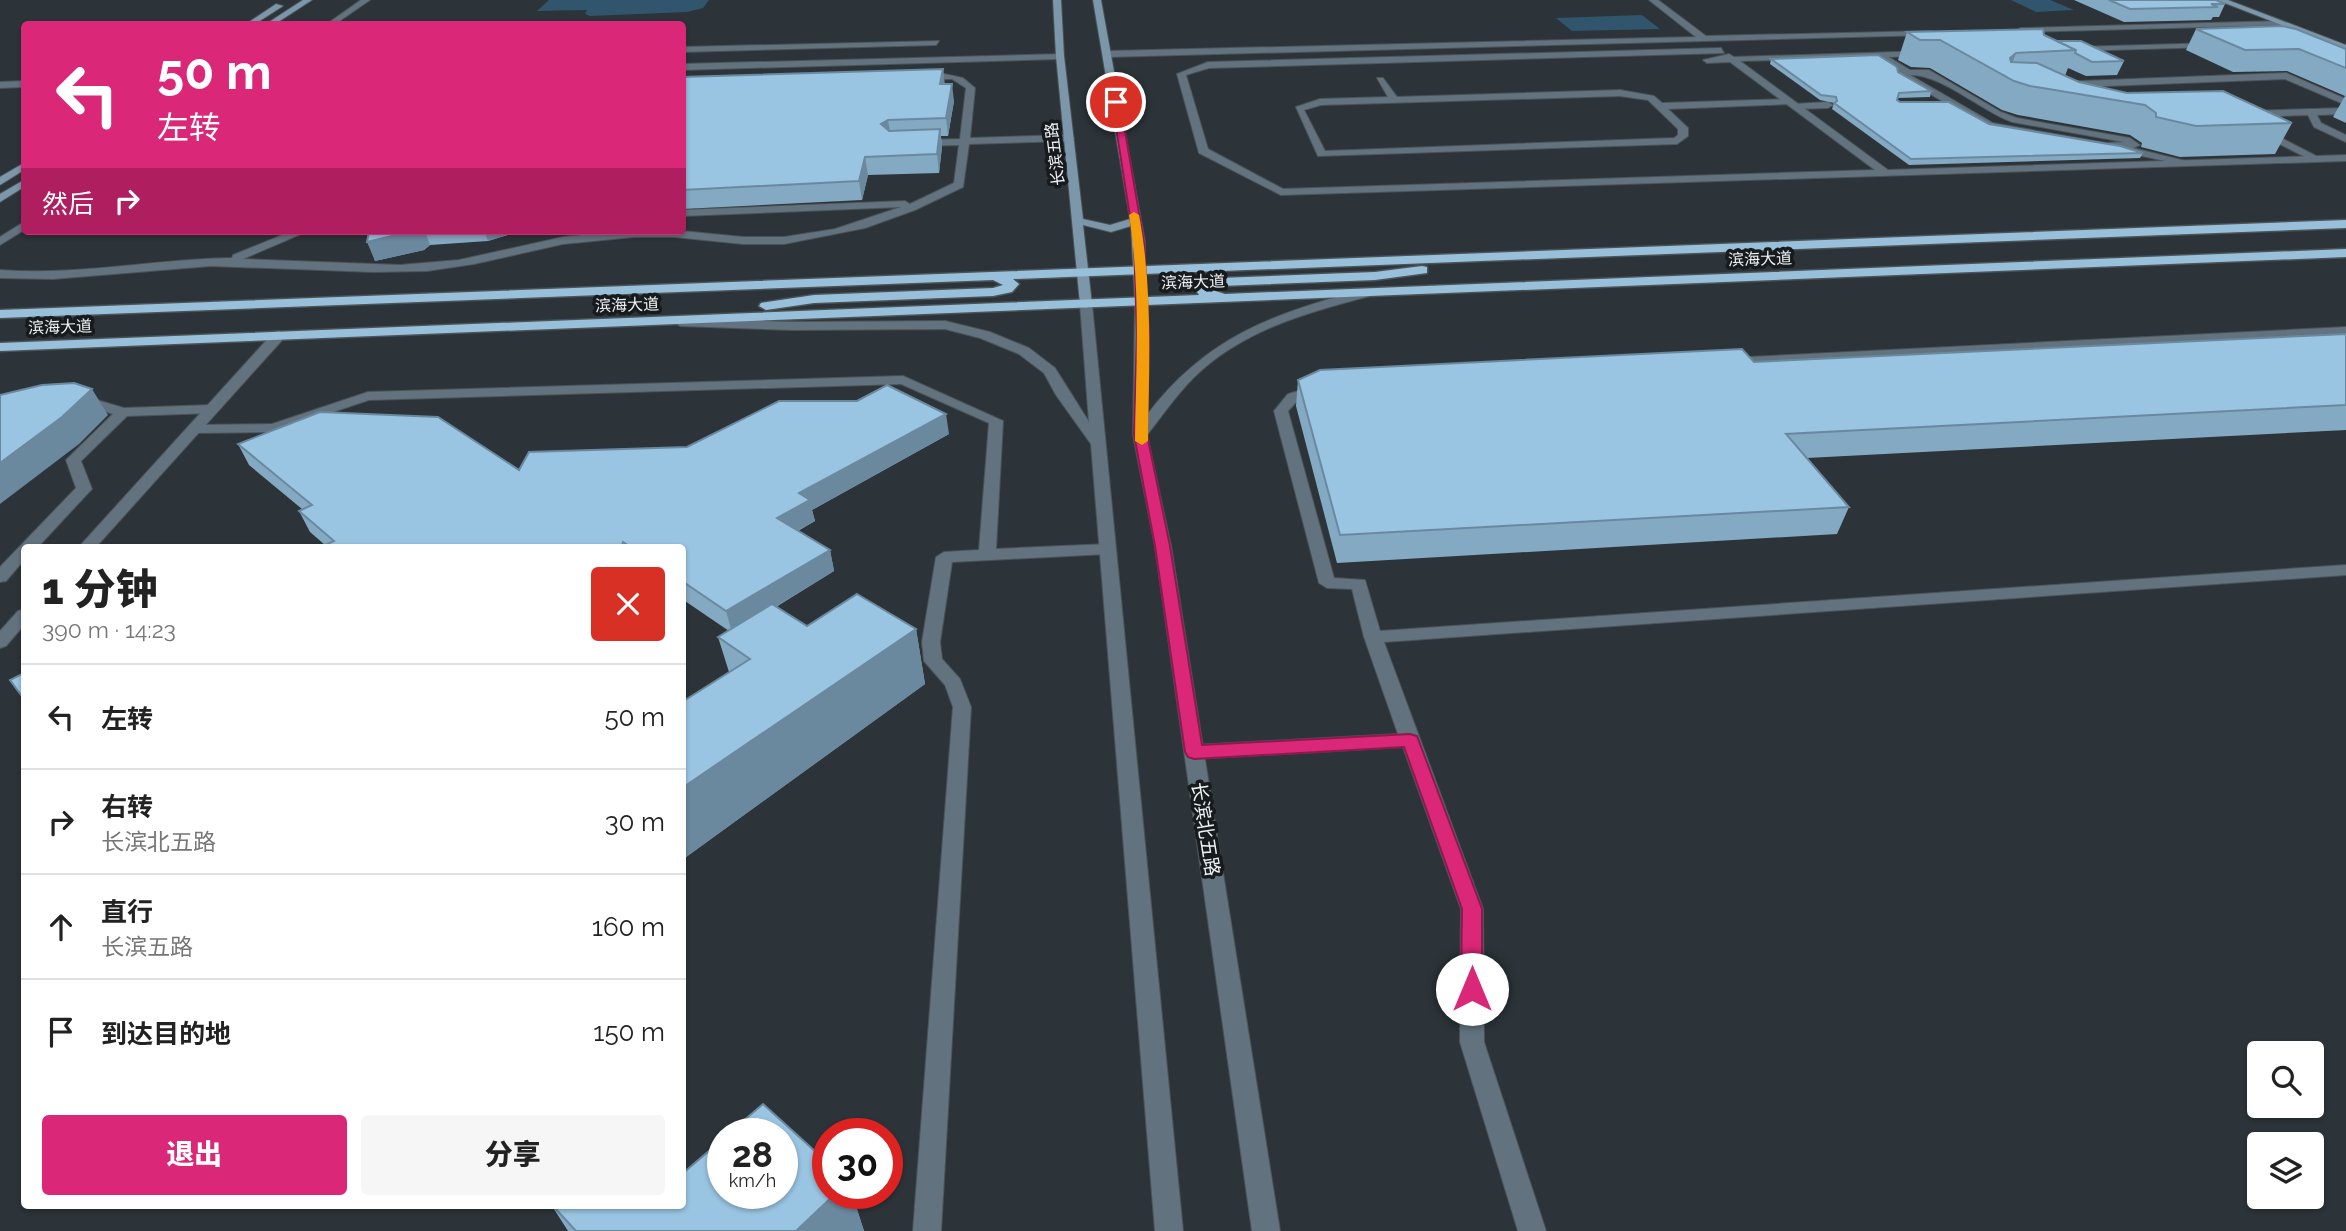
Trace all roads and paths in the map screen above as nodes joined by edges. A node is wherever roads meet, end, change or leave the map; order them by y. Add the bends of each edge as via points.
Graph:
1 (288, 0) edge
2 (307, 0) edge
3 (366, 0) edge
4 (1057, 0) edge
5 (1097, 0) edge
6 (1653, 0) edge
7 (2221, 0) edge
8 (2242, 0) edge
9 (2232, 4) junction
10 (2206, 5) edge
11 (255, 21) edge
12 (275, 21) edge
13 (335, 21) edge
14 (2281, 23) junction
15 (2012, 30) edge
16 (1945, 32) edge
17 (1705, 39) junction
18 (2346, 40) edge
19 (936, 43) dead end
20 (2215, 45) edge
21 (1366, 47) junction
22 (2346, 48) edge
23 (2063, 49) edge
24 (686, 50) edge
25 (1721, 51) junction
26 (1931, 53) edge
27 (1108, 54) junction
28 (1879, 55) junction
29 (1060, 56) junction
30 (1731, 59) junction
31 (1374, 60) junction
32 (686, 66) edge
33 (1909, 73) junction
34 (1181, 74) junction
35 (912, 76) edge
36 (2072, 76) edge
37 (1380, 80) dead end
38 (2084, 82) junction
39 (21, 84) edge
40 (0, 85) edge
41 (2040, 86) edge
42 (1394, 99) junction
43 (1948, 102) junction
44 (2346, 102) edge
45 (1925, 103) edge
46 (1793, 104) junction
47 (1659, 106) junction
48 (1828, 106) edge
49 (2311, 111) junction
50 (2346, 111) edge
51 (2235, 114) edge
52 (2247, 125) edge
53 (1069, 138) junction
54 (2346, 139) edge
55 (964, 141) junction
56 (904, 143) edge
57 (2105, 146) junction
58 (2346, 158) edge
59 (2317, 159) junction
60 (2189, 163) junction
61 (21, 168) edge
62 (1887, 174) junction
63 (0, 182) edge
64 (21, 185) edge
65 (0, 199) edge
66 (923, 203) junction
67 (686, 213) edge
68 (1079, 221) junction
69 (1135, 221) junction
70 (2346, 224) edge
71 (21, 227) edge
72 (292, 235) edge
73 (628, 235) edge
74 (683, 235) edge
75 (0, 242) edge
76 (2346, 253) edge
77 (1538, 255) junction
78 (226, 261) junction
79 (1140, 270) junction
80 (1083, 272) junction
81 (0, 274) edge
82 (995, 275) junction
83 (1366, 293) junction
84 (1231, 298) junction
85 (1141, 302) junction
86 (1086, 304) junction
87 (0, 314) edge
88 (661, 321) junction
89 (2346, 331) edge
90 (279, 335) junction
91 (0, 347) edge
92 (1716, 363) edge
93 (1330, 388) edge
94 (64, 403) edge
95 (212, 409) junction
96 (123, 412) junction
97 (194, 429) junction
98 (1140, 435) junction
99 (1096, 441) junction
100 (32, 544) edge
101 (90, 544) edge
102 (1107, 548) junction
103 (21, 555) edge
104 (986, 555) junction
105 (2346, 570) edge
106 (0, 577) edge
107 (21, 618) edge
108 (1373, 637) junction
109 (0, 642) edge
110 (1410, 740) junction
111 (1194, 752) junction
112 (927, 1231) edge
113 (1169, 1231) edge
114 (1266, 1231) edge
115 (1532, 1231) edge

1 - 11 main road
2 - 12 main road
3 - 13 street
4 - 29 main road, 长滨五路
5 - 27 main road
6 - 17 street
7 - 9 main road
8 - 18 main road
9 - 10 street
9 - 14 main road
14 - 15 street
14 - 22 main road
16 - 17 street
17 - 21 street
17 - 25 street
19 - 24 street
20 - 23 street
21 - 27 street
21 - 31 street
25 - 30 street
25 - 31 street
26 - 28 street
27 - 69 main road
28 - 30 street
28 - 33 street
29 - 32 street
29 - 53 main road, 长滨五路
30 - 34 street
30 - 46 street
31 - 34 street via 1208,65
33 - 43 street via 1900,73
33 - 57 street via 1926,72 2015,120 2135,145
34 - 62 street via 1203,151 1281,192
35 - 55 street via 966,81 971,88
36 - 38 street
37 - 42 street
38 - 41 street
38 - 44 street via 2286,76
39 - 40 street
42 - 47 street via 1620,93 1640,94
42 - 47 street via 1320,102 1299,109 1322,153 1677,141 1683,128
43 - 45 street
43 - 57 street via 1990,125
46 - 47 street
46 - 48 street
46 - 62 street
49 - 50 street
49 - 51 street
49 - 54 street via 2317,125
52 - 59 street
53 - 55 street
53 - 68 main road, 长滨五路
55 - 56 street
55 - 66 street via 959,185
57 - 60 street
58 - 59 street
59 - 60 street
60 - 62 street
61 - 63 main road
64 - 65 main road
66 - 67 street
66 - 74 street via 862,226 784,241
68 - 69 main road via 1111,229
68 - 80 main road, 长滨五路
69 - 79 main road
70 - 77 highway, 滨海大道
71 - 75 street
72 - 78 street
73 - 78 street via 554,242 428,267 373,269
76 - 83 highway, 滨海大道
77 - 79 highway, 滨海大道
77 - 84 highway via 1375,276 1220,282 1204,292
78 - 81 street via 97,273
79 - 80 highway, 滨海大道
79 - 85 main road
80 - 82 highway, 滨海大道
80 - 86 main road, 长滨五路
82 - 87 highway, 滨海大道
82 - 88 highway via 1012,284 993,292 814,299
83 - 84 highway, 滨海大道
83 - 98 street via 1298,310 1217,351 1180,383
84 - 85 highway, 滨海大道
85 - 86 highway, 滨海大道
85 - 98 street, 长滨北五路
86 - 88 highway, 滨海大道
86 - 99 street
88 - 90 highway, 滨海大道
88 - 99 street via 792,327 945,325 985,335 1024,351 1051,371
89 - 92 street
90 - 91 highway, 滨海大道
90 - 95 street
93 - 108 street via 1293,397 1281,411 1327,583 1359,583
94 - 96 street via 90,402
95 - 96 street
95 - 97 street
96 - 100 street via 73,460 84,489
97 - 101 street
97 - 104 street via 273,428 368,396 903,380 996,421
98 - 111 street, 长滨北五路 via 1163,546
99 - 102 street
102 - 104 street
102 - 113 street
103 - 106 street
104 - 112 street via 944,557 932,642 933,661 954,683 962,707
105 - 108 street
107 - 109 street
108 - 110 street
110 - 111 street
110 - 115 street via 1472,909 1472,1042
111 - 114 street, 长滨北五路

